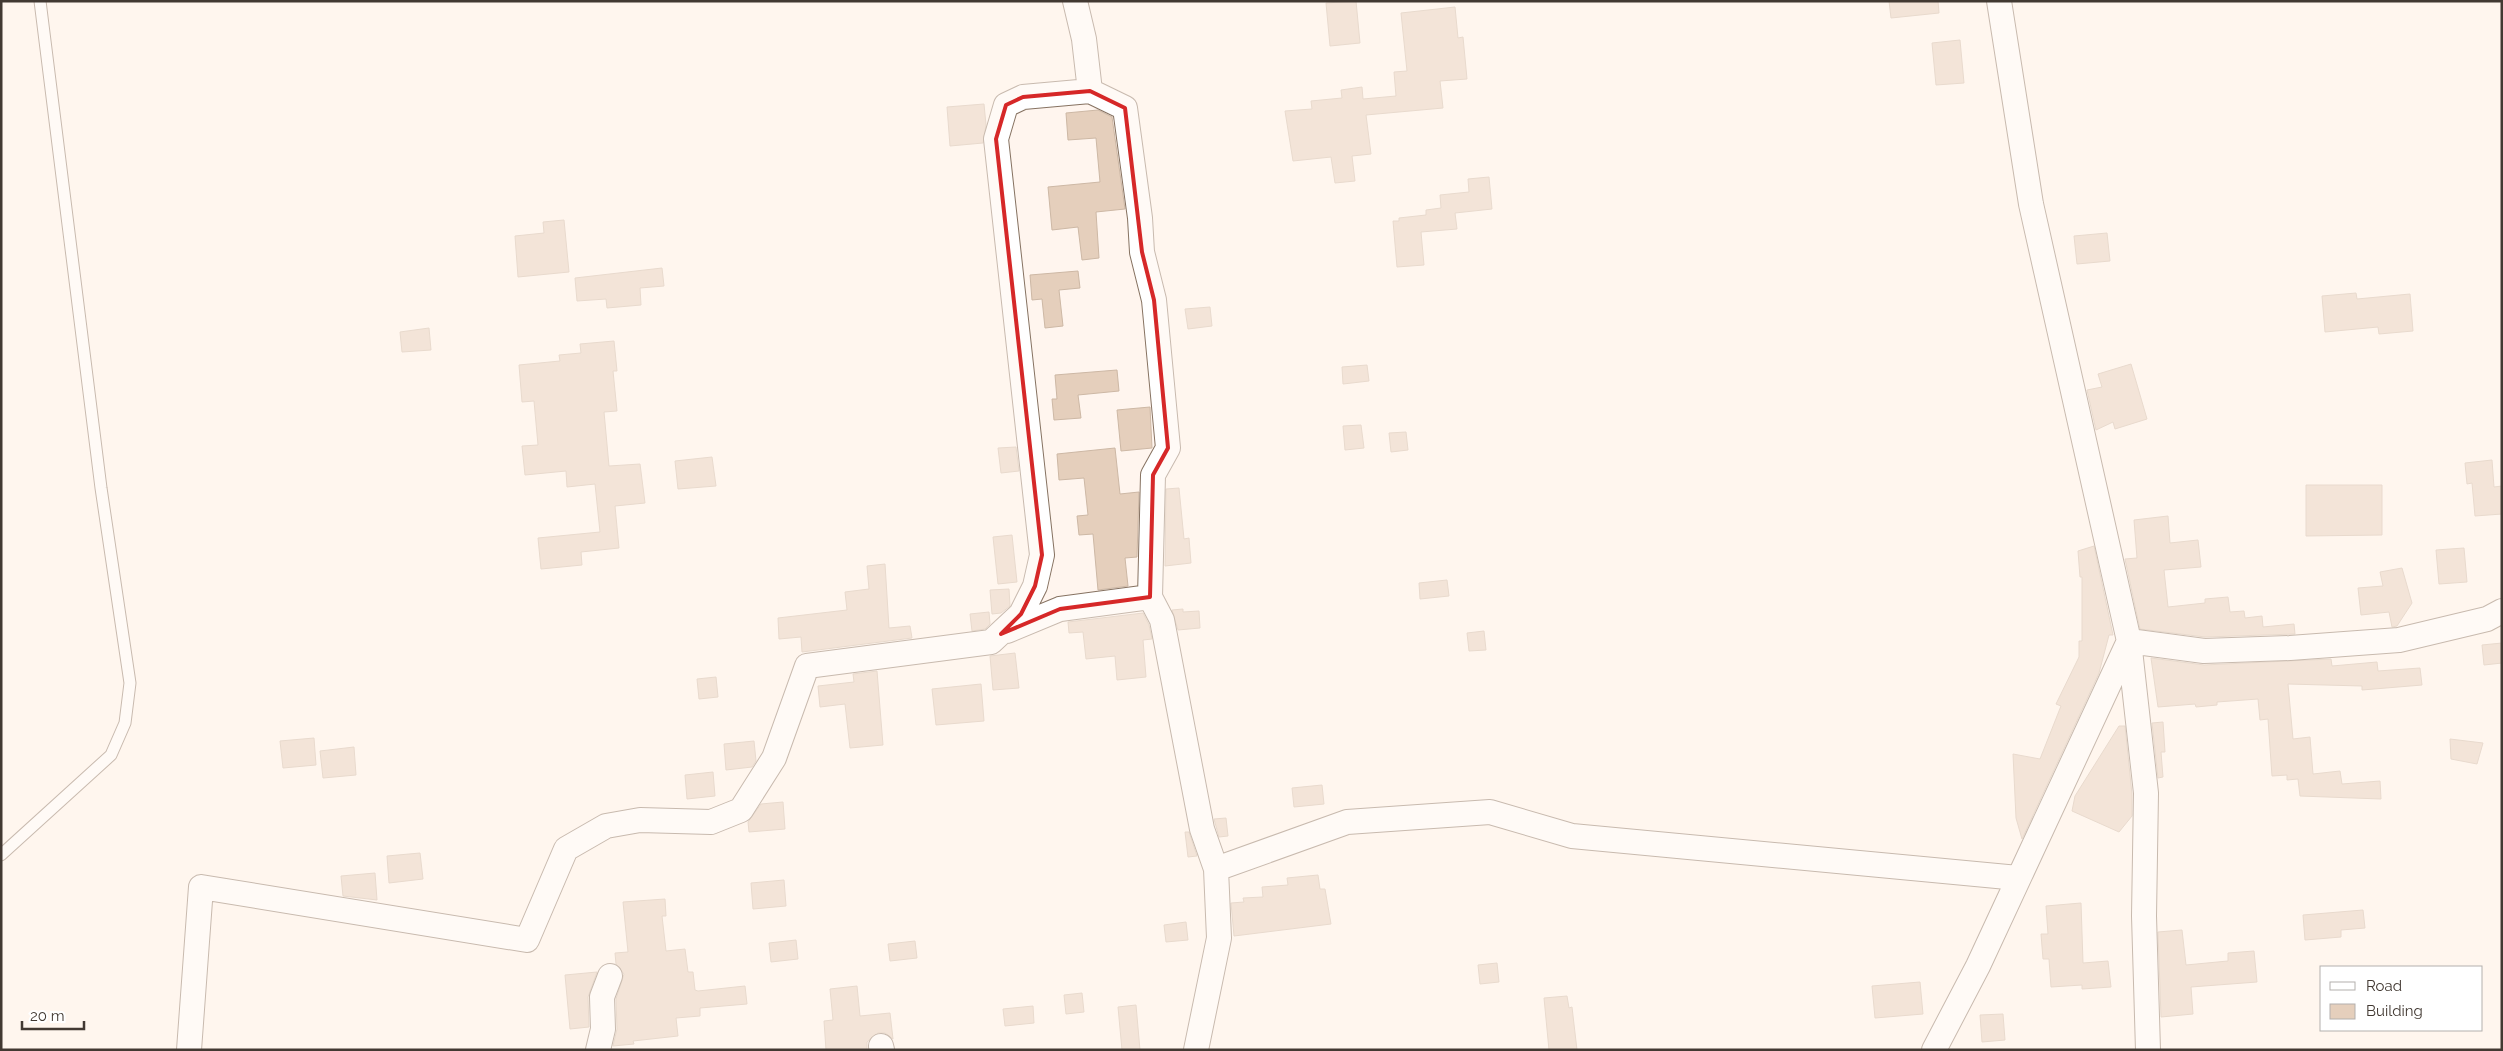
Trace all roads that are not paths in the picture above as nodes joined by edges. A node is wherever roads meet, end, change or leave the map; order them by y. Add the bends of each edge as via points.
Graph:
1 (40, 1) edge
2 (1075, 1) edge
3 (1999, 1) edge
4 (1090, 91) junction
5 (1150, 597) junction
6 (2502, 611) edge
7 (1001, 634) junction
8 (2129, 640) junction
9 (1, 855) edge
10 (1216, 869) junction
11 (2018, 878) junction
12 (610, 976) dead end
13 (189, 1050) edge
14 (598, 1050) edge
15 (1196, 1050) edge
16 (1934, 1050) edge
17 (2148, 1050) edge

1 - 9 lane via 101,488 130,683 125,724 111,755
2 - 4 street via 1084,39
3 - 8 street via 2031,204
4 - 5 street via 1125,108 1142,252 1154,300 1168,448 1153,475
4 - 7 street via 1023,97 1006,105 996,139 1042,555 1035,586 1021,614
5 - 7 street via 1060,609
5 - 10 street via 1162,620 1202,829
6 - 8 street via 2487,620 2399,640 2204,650
7 - 13 street via 991,642 806,666 774,758 741,810 711,822 640,820 606,826 566,849 527,940 201,887
8 - 11 street
8 - 17 street via 2146,793 2144,916
10 - 11 street via 1347,822 1490,812 1572,836
10 - 15 street via 1219,938
11 - 16 street via 1978,966
12 - 14 street via 602,997 603,1029

